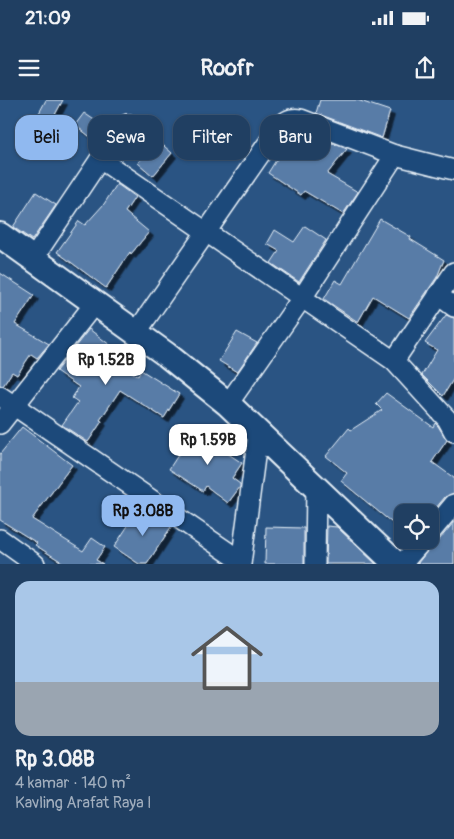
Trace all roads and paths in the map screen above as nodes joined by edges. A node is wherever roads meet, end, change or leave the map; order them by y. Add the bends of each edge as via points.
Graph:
1 (395, 155) junction
2 (99, 160) edge
3 (101, 160) edge
4 (454, 170) edge
5 (207, 232) junction
6 (0, 235) edge
7 (33, 259) junction
8 (454, 272) edge
9 (438, 296) junction
10 (302, 298) junction
11 (95, 303) junction
12 (454, 307) edge
13 (136, 333) junction
14 (394, 361) junction
15 (7, 401) edge
16 (228, 404) junction
17 (0, 424) edge
18 (454, 432) edge
19 (258, 434) junction
20 (316, 487) junction
21 (454, 504) edge
22 (439, 522) edge
23 (0, 539) edge
24 (415, 549) edge
25 (241, 563) edge
26 (35, 564) edge
27 (315, 564) edge
28 (396, 564) edge
29 (402, 564) edge

1 - 4 street
1 - 5 street via 301,119 286,120
1 - 10 street
2 - 7 street
3 - 5 street
5 - 10 street
5 - 13 street
6 - 7 street
7 - 11 street
8 - 9 street
9 - 12 street
9 - 14 street
10 - 14 street
10 - 16 street
11 - 13 street
11 - 15 street
13 - 16 street
14 - 18 street
15 - 17 street
15 - 25 street
16 - 19 street
19 - 20 street
19 - 25 street
20 - 27 street
20 - 28 street
21 - 22 street
23 - 26 street
24 - 29 street

